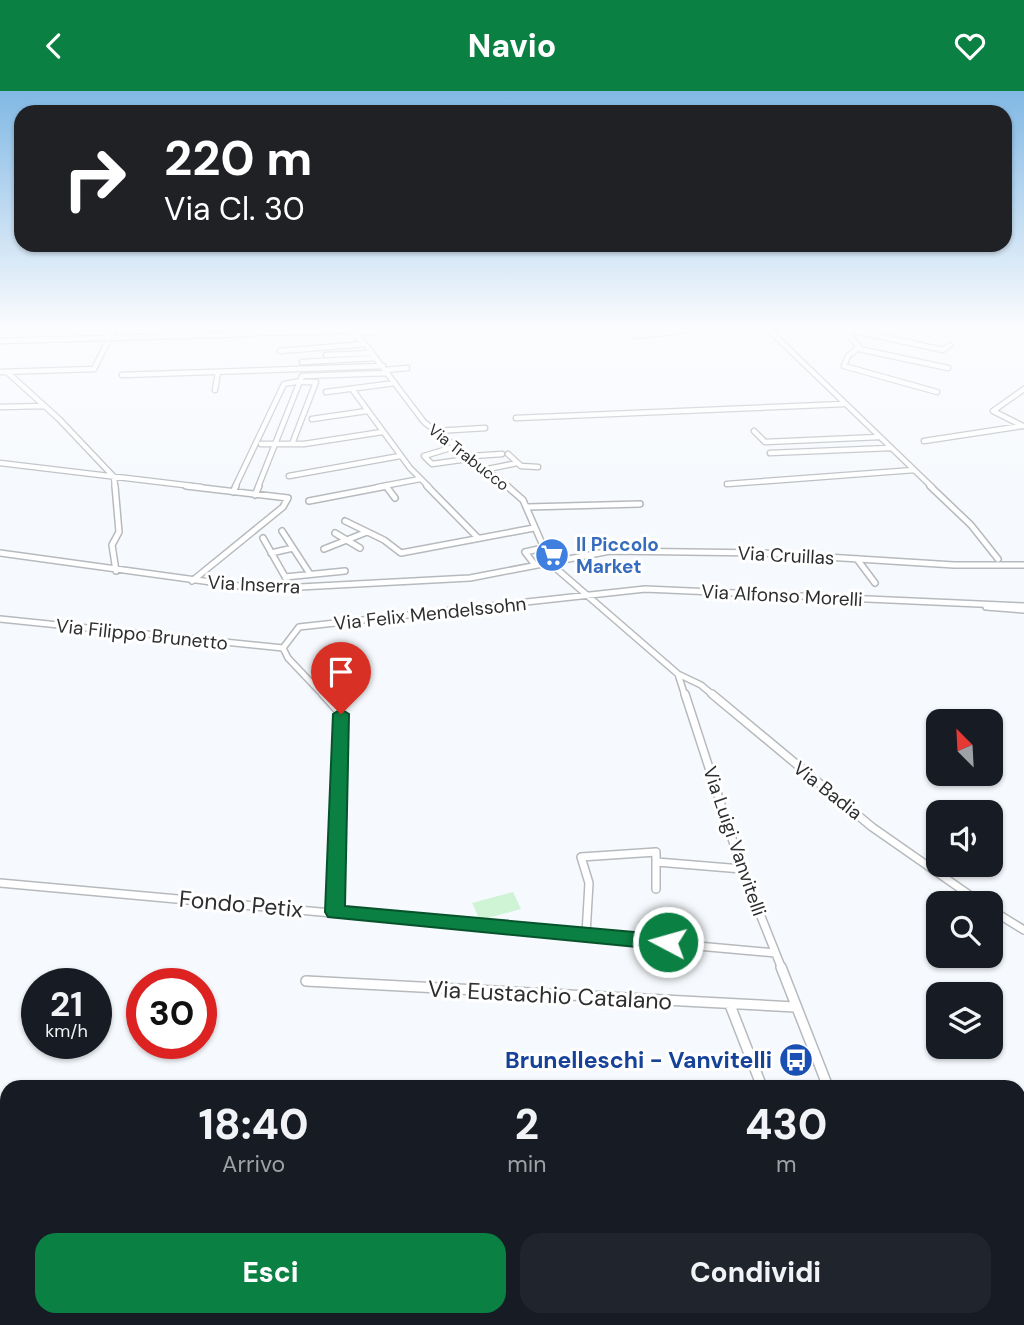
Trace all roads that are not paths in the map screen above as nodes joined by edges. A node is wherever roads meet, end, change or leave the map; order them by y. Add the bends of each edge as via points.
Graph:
1 (21, 385) edge
2 (216, 385) edge
3 (284, 385) edge
4 (300, 385) edge
5 (315, 385) edge
6 (384, 385) edge
7 (396, 385) edge
8 (824, 385) edge
9 (910, 385) edge
10 (352, 389) junction
11 (215, 390) dead end
12 (1024, 390) edge
13 (326, 392) dead end
14 (937, 392) dead end
15 (293, 401) junction
16 (311, 401) junction
17 (844, 404) junction
18 (44, 406) junction
19 (0, 407) edge
20 (368, 411) junction
21 (516, 418) dead end
22 (312, 419) dead end
23 (1023, 426) edge
24 (485, 428) dead end
25 (434, 431) junction
26 (754, 431) dead end
27 (382, 432) junction
28 (879, 437) junction
29 (924, 441) dead end
30 (261, 444) dead end
31 (277, 444) junction
32 (292, 444) junction
33 (457, 446) junction
34 (890, 448) junction
35 (770, 453) dead end
36 (400, 456) junction
37 (473, 457) junction
38 (0, 463) edge
39 (517, 463) junction
40 (538, 467) dead end
41 (488, 469) junction
42 (914, 470) junction
43 (114, 477) junction
44 (289, 477) dead end
45 (420, 479) junction
46 (727, 484) dead end
47 (386, 486) junction
48 (233, 492) junction
49 (255, 495) junction
50 (395, 498) dead end
51 (309, 501) dead end
52 (640, 504) dead end
53 (528, 507) junction
54 (345, 521) dead end
55 (534, 528) junction
56 (282, 531) dead end
57 (367, 532) junction
58 (335, 533) dead end
59 (262, 538) dead end
60 (478, 538) junction
61 (347, 540) junction
62 (293, 548) junction
63 (360, 548) dead end
64 (543, 548) junction
65 (324, 549) dead end
66 (0, 553) edge
67 (271, 553) junction
68 (857, 559) junction
69 (550, 561) junction
70 (1001, 563) junction
71 (535, 565) junction
72 (1024, 565) edge
73 (116, 571) junction
74 (345, 571) dead end
75 (310, 574) junction
76 (285, 577) junction
77 (192, 581) junction
78 (875, 583) dead end
79 (292, 589) junction
80 (587, 596) junction
81 (1024, 608) edge
82 (0, 619) edge
83 (283, 648) junction
84 (678, 674) junction
85 (657, 862) junction
86 (742, 869) junction
87 (0, 883) edge
88 (656, 889) dead end
89 (962, 891) edge
90 (335, 912) junction
91 (1003, 917) edge
92 (1024, 930) edge
93 (586, 935) junction
94 (775, 953) junction
95 (306, 981) dead end
96 (730, 1005) junction
97 (795, 1007) junction
98 (759, 1080) edge
99 (825, 1080) edge

1 - 18 street
2 - 11 street
3 - 48 street
4 - 15 street
5 - 16 street
6 - 10 street
7 - 25 street, Via Trabucco
8 - 17 street
9 - 14 street
10 - 13 street
10 - 20 street
12 - 23 street via 993,411
15 - 16 street
15 - 31 street
16 - 32 street
17 - 21 street
17 - 28 street
18 - 19 street
18 - 43 street
20 - 22 street
20 - 27 street
23 - 29 street
24 - 25 street
25 - 33 street, Via Trabucco
26 - 28 street via 765,442
27 - 32 street
27 - 36 street
28 - 34 street
30 - 31 street
31 - 32 street
31 - 49 street
33 - 37 street, Via Trabucco
33 - 37 street via 424,456 432,464
34 - 35 street
34 - 42 street
36 - 44 street
36 - 45 street
37 - 39 street via 505,454
37 - 41 street, Via Trabucco
38 - 43 street
39 - 40 street
39 - 41 street
41 - 53 street, Via Trabucco
42 - 46 street
42 - 70 street via 971,525
43 - 48 street
43 - 73 street via 119,532 112,545
45 - 47 street
45 - 60 street
47 - 50 street
47 - 51 street
48 - 49 street
49 - 77 street via 288,498 283,507
52 - 53 street
53 - 55 street, Via Trabucco
54 - 57 street
55 - 60 street
55 - 64 street, Via Trabucco
56 - 62 street
57 - 60 street via 401,553
57 - 61 street
58 - 61 street
59 - 67 street
61 - 63 street
61 - 65 street
62 - 67 street
62 - 75 street
64 - 69 street, Via Trabucco
64 - 71 street via 525,552
66 - 73 street, Via Inserra
67 - 76 street
68 - 69 street, Via Cruillas via 636,551
68 - 70 street, Via Cruillas
68 - 78 street
69 - 71 street, Via Inserra
69 - 80 street, Via Trabucco
70 - 72 street, Via Cruillas
71 - 79 street, Via Inserra via 470,579
73 - 77 street, Via Inserra
74 - 75 street
75 - 76 street
76 - 79 street
77 - 79 street, Via Inserra
80 - 81 street, Via Alfonso Morelli via 645,589
80 - 83 street, Via Felix Mendelssohn via 299,627
80 - 84 street, Via Trabucco
82 - 83 street, Via Filippo Brunetto
83 - 90 street via 341,714
84 - 86 street, Via Luigi Vanvitelli
84 - 89 street, Via Badia via 701,685 828,792
85 - 86 street
85 - 88 street
85 - 93 street via 656,852 581,857 589,883
86 - 94 street, Via Luigi Vanvitelli
87 - 90 street, Fondo Petix
90 - 93 street, Fondo Petix
91 - 92 street
93 - 94 street, Fondo Petix
94 - 97 street, Via Luigi Vanvitelli
95 - 96 street, Via Eustachio Catalano
96 - 97 street, Via Eustachio Catalano
96 - 98 street
97 - 99 street, Via Luigi Vanvitelli

